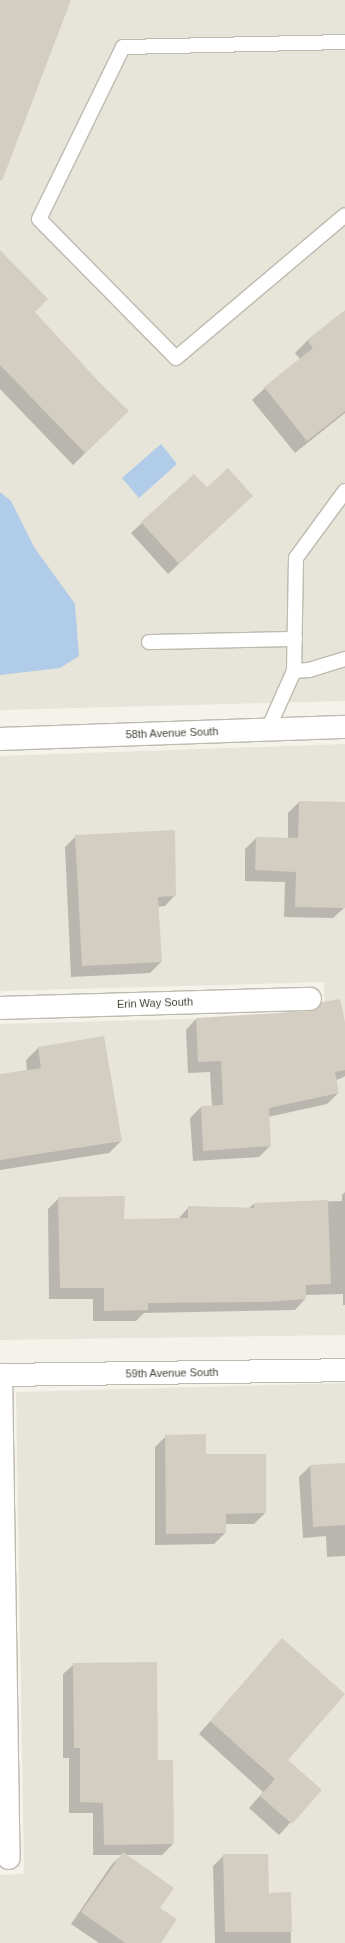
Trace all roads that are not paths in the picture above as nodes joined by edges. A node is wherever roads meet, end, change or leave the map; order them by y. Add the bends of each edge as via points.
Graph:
1 (345, 42) edge
2 (345, 215) edge
3 (345, 491) edge
4 (294, 639) junction
5 (149, 642) dead end
6 (345, 659) edge
7 (294, 671) junction
8 (345, 726) edge
9 (268, 729) junction
10 (0, 739) edge
11 (310, 999) dead end
12 (0, 1008) edge
13 (345, 1370) edge
14 (0, 1375) edge
15 (9, 1858) dead end

1 - 2 lane via 123,47 39,219 176,358
3 - 4 lane via 296,558
4 - 5 lane
4 - 7 lane
6 - 7 lane via 309,670
7 - 9 lane
8 - 9 street, 58th Avenue South
9 - 10 street, 58th Avenue South
11 - 12 street, Erin Way South
13 - 14 street, 59th Avenue South
14 - 15 street

